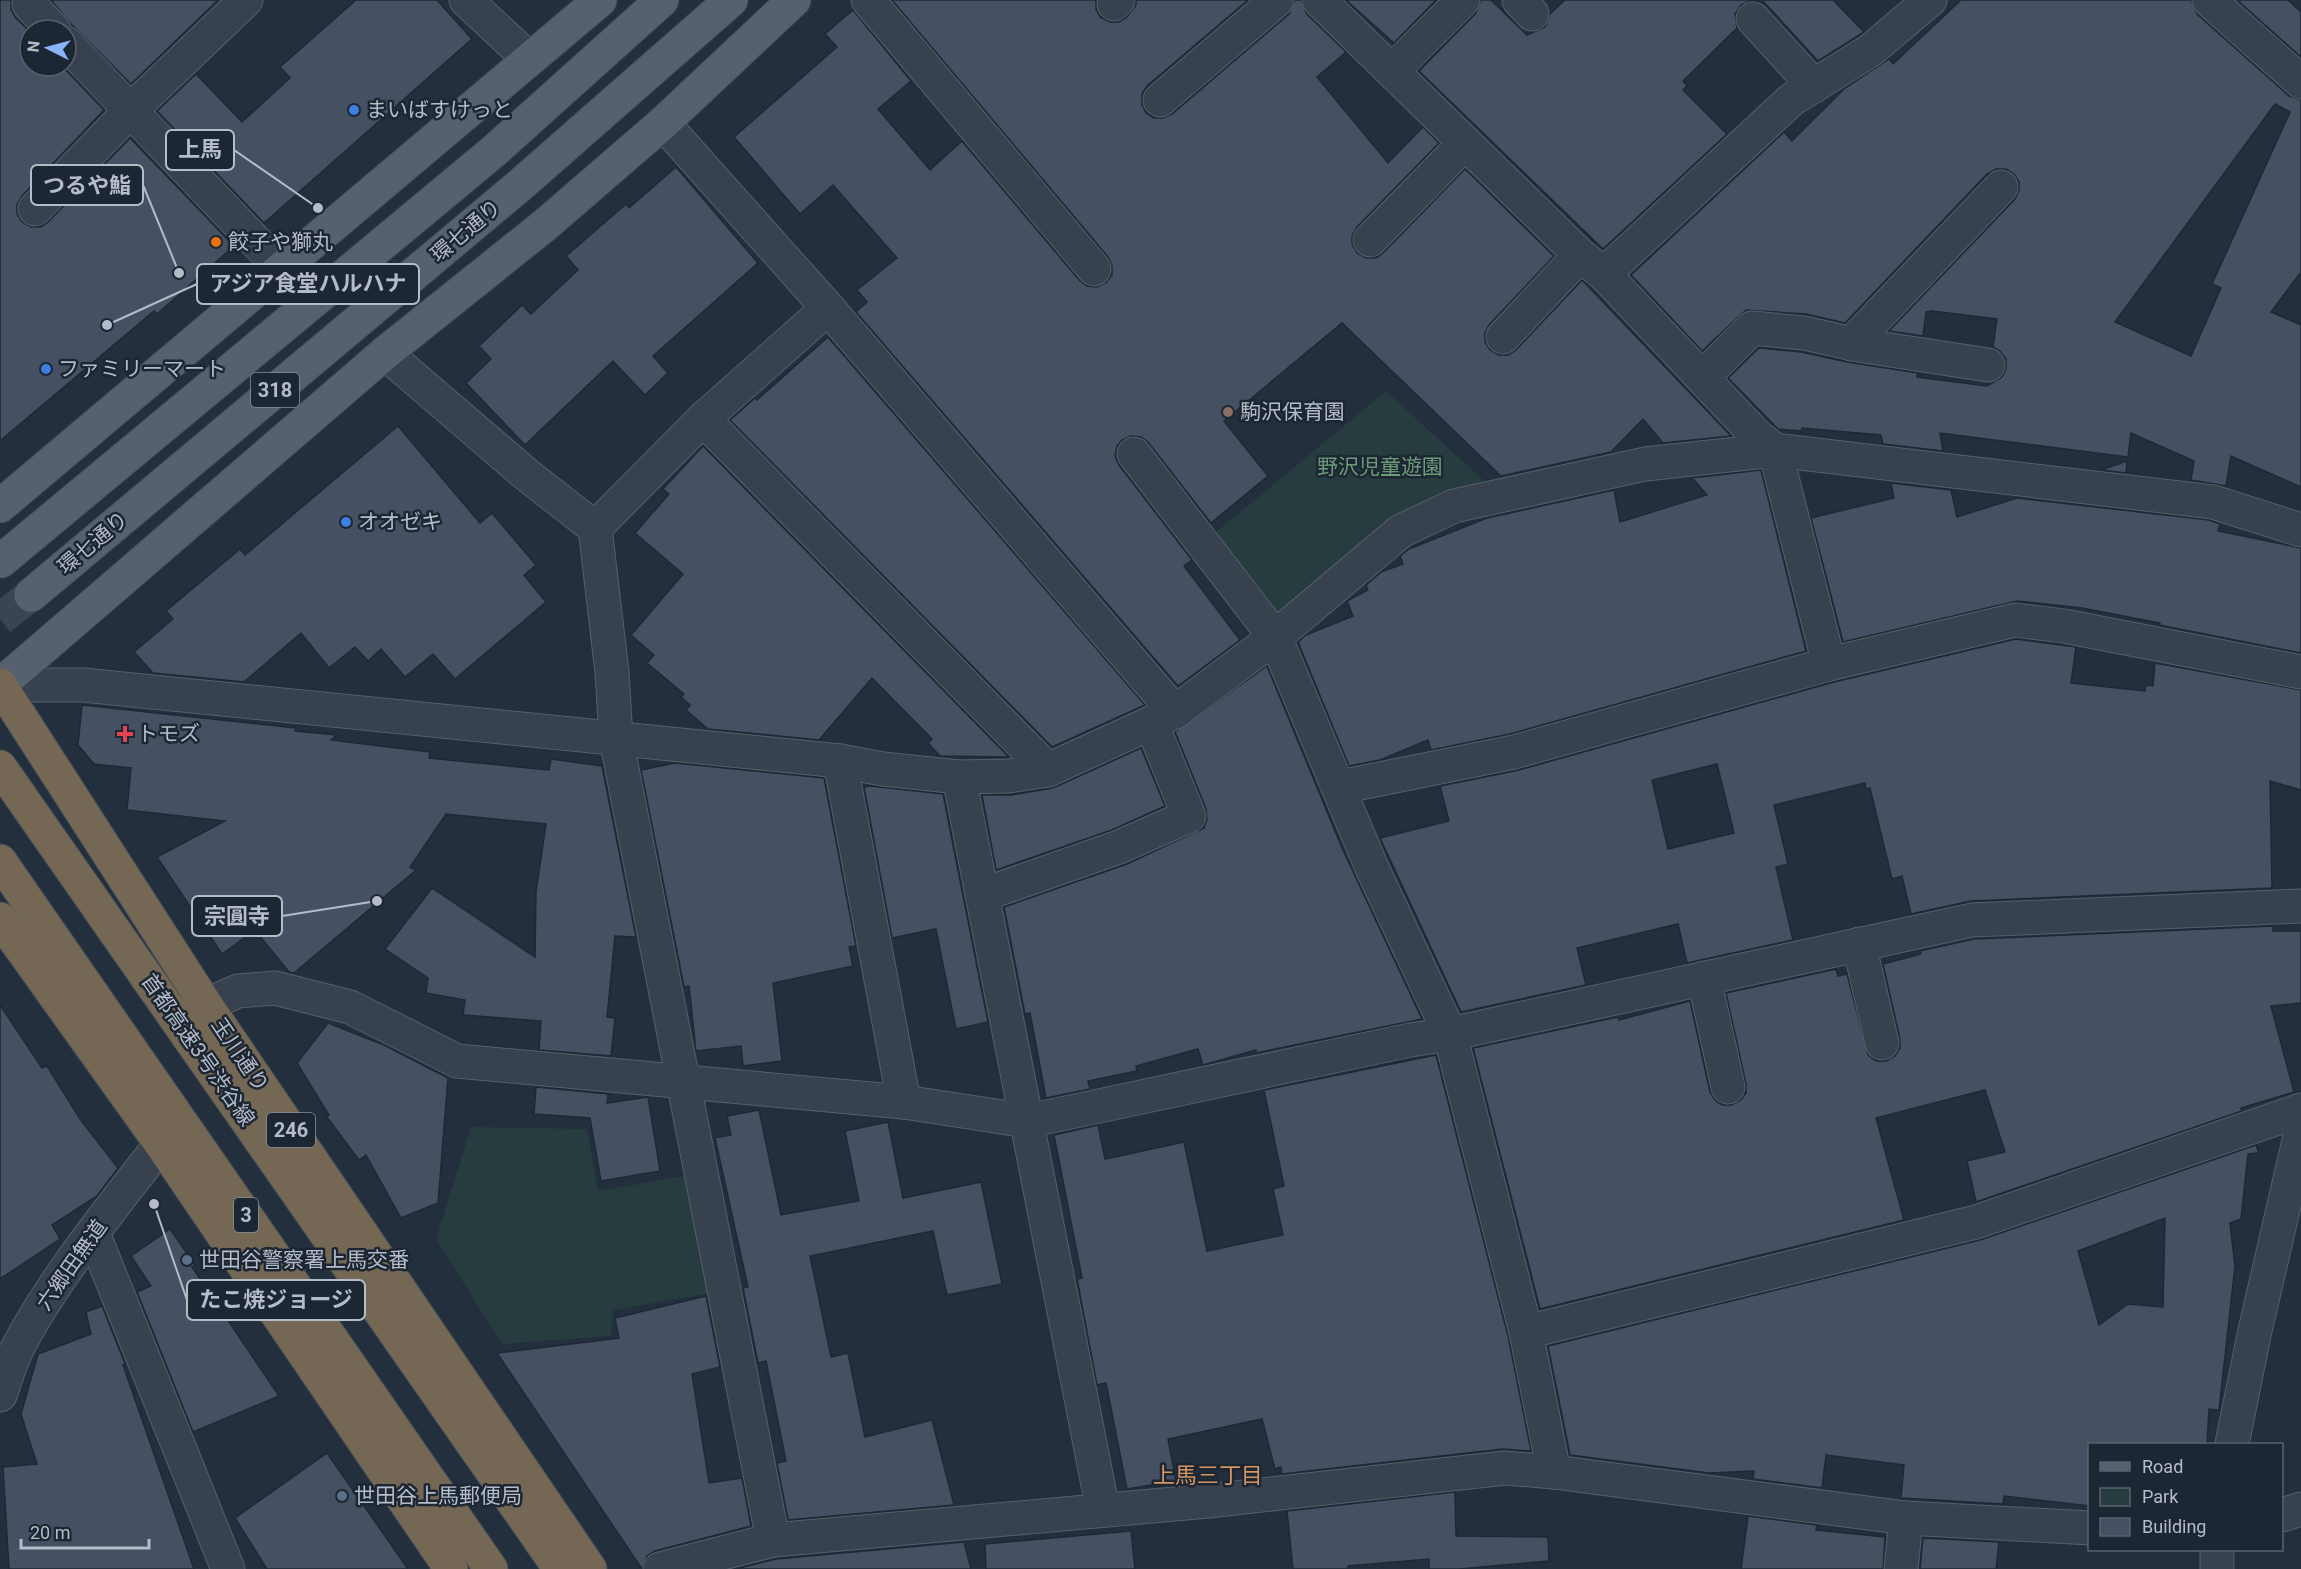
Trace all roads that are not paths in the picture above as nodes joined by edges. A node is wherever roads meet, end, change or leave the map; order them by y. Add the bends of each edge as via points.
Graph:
1 (32, 0) edge
2 (246, 0) edge
3 (466, 0) edge
4 (600, 0) edge
5 (662, 0) edge
6 (731, 0) edge
7 (794, 0) edge
8 (868, 0) edge
9 (1277, 0) edge
10 (1319, 0) edge
11 (1463, 0) edge
12 (1930, 0) edge
13 (2209, 0) edge
14 (42, 18) edge
15 (1753, 19) dead end
16 (78, 55) edge
17 (529, 59) junction
18 (1392, 71) junction
19 (2301, 82) edge
20 (1814, 86) junction
21 (1160, 100) dead end
22 (131, 110) junction
23 (663, 123) junction
24 (1464, 144) junction
25 (2001, 187) dead end
26 (35, 209) dead end
27 (1370, 240) dead end
28 (1592, 265) junction
29 (1094, 269) dead end
30 (282, 270) junction
31 (828, 308) junction
32 (1503, 337) dead end
33 (1851, 344) junction
34 (386, 353) junction
35 (1988, 365) dead end
36 (1703, 377) junction
37 (703, 419) junction
38 (1775, 450) junction
39 (1134, 454) dead end
40 (0, 506) edge
41 (595, 528) junction
42 (2301, 530) edge
43 (1, 561) edge
44 (31, 595) tunnel mouth
45 (1275, 637) junction
46 (1829, 664) junction
47 (2301, 672) edge
48 (0, 685) edge
49 (1164, 719) junction
50 (616, 738) junction
51 (840, 761) junction
52 (0, 766) edge
53 (1048, 770) junction
54 (959, 777) junction
55 (1340, 786) junction
56 (0, 861) edge
57 (982, 895) junction
58 (2301, 906) edge
59 (0, 920) edge
60 (1858, 944) junction
61 (1704, 978) junction
62 (206, 1005) junction
63 (1450, 1034) junction
64 (1882, 1043) dead end
65 (682, 1082) junction
66 (1728, 1087) dead end
67 (904, 1102) junction
68 (2301, 1110) edge
69 (1028, 1121) junction
70 (2301, 1132) edge
71 (160, 1144) junction
72 (93, 1233) junction
73 (1526, 1332) junction
74 (8, 1347) edge
75 (0, 1395) edge
76 (2232, 1443) edge
77 (1554, 1472) junction
78 (2301, 1509) edge
79 (1103, 1510) junction
80 (2283, 1515) edge
81 (1906, 1518) junction
82 (2088, 1528) edge
83 (773, 1540) junction
84 (2217, 1551) edge
85 (228, 1569) edge
86 (451, 1569) edge
87 (492, 1569) edge
88 (560, 1569) edge
89 (590, 1569) edge
90 (660, 1569) edge
91 (1901, 1569) edge
92 (2217, 1569) edge

1 - 14 street via 29,4
2 - 22 street
3 - 17 street
4 - 17 main road
5 - 43 main road, 環七通り / 318 via 494,151
6 - 44 main road, 環七通り / 318 via 519,186
7 - 23 main road
8 - 29 street
9 - 21 street
10 - 18 street
11 - 18 street
12 - 20 street via 1871,50
13 - 19 street
15 - 20 street
16 - 22 street
17 - 30 main road
18 - 24 street
20 - 28 street via 1791,100
22 - 26 street
22 - 30 street
23 - 31 street
23 - 34 main road via 545,225
24 - 27 street
24 - 28 street
25 - 33 street
28 - 32 street
28 - 36 street
30 - 40 main road
31 - 37 street
31 - 49 street
33 - 35 street
33 - 36 street via 1804,333 1752,328
34 - 41 street via 527,475
34 - 48 main road
36 - 38 street
37 - 41 street
37 - 53 street
38 - 42 street via 2213,502
38 - 45 street via 1645,464 1454,506 1401,531
38 - 46 street
39 - 45 street
41 - 50 street
45 - 49 street
45 - 55 street
46 - 47 street via 2014,620 2064,626
46 - 55 street via 1514,752
48 - 50 street via 83,685
48 - 62 highway, 玉川通り / 246
49 - 53 street
49 - 57 street via 1189,816 1119,847
50 - 51 street
50 - 65 street
51 - 54 street
51 - 67 street
52 - 88 highway, 首都高速3号渋谷線
53 - 54 street
54 - 57 street
55 - 63 street via 1372,868
56 - 87 highway, 3
57 - 69 street
58 - 60 street via 1972,920
59 - 71 highway
60 - 61 street
60 - 64 street
61 - 63 street
61 - 66 street
62 - 65 street via 238,991 275,988 350,1007 457,1061
62 - 89 highway, 玉川通り / 246
63 - 69 street
63 - 73 street
65 - 67 street
65 - 83 street
67 - 69 street
68 - 73 street via 1976,1222
69 - 79 street
70 - 76 street
71 - 72 street, 六郷田無道
71 - 86 highway
72 - 74 street, 六郷田無道
72 - 85 street
73 - 77 street
74 - 75 street, 六郷田無道
77 - 79 street via 1505,1468
77 - 81 street
78 - 80 street
79 - 83 street
81 - 82 street
81 - 91 street
83 - 90 street
84 - 92 street

